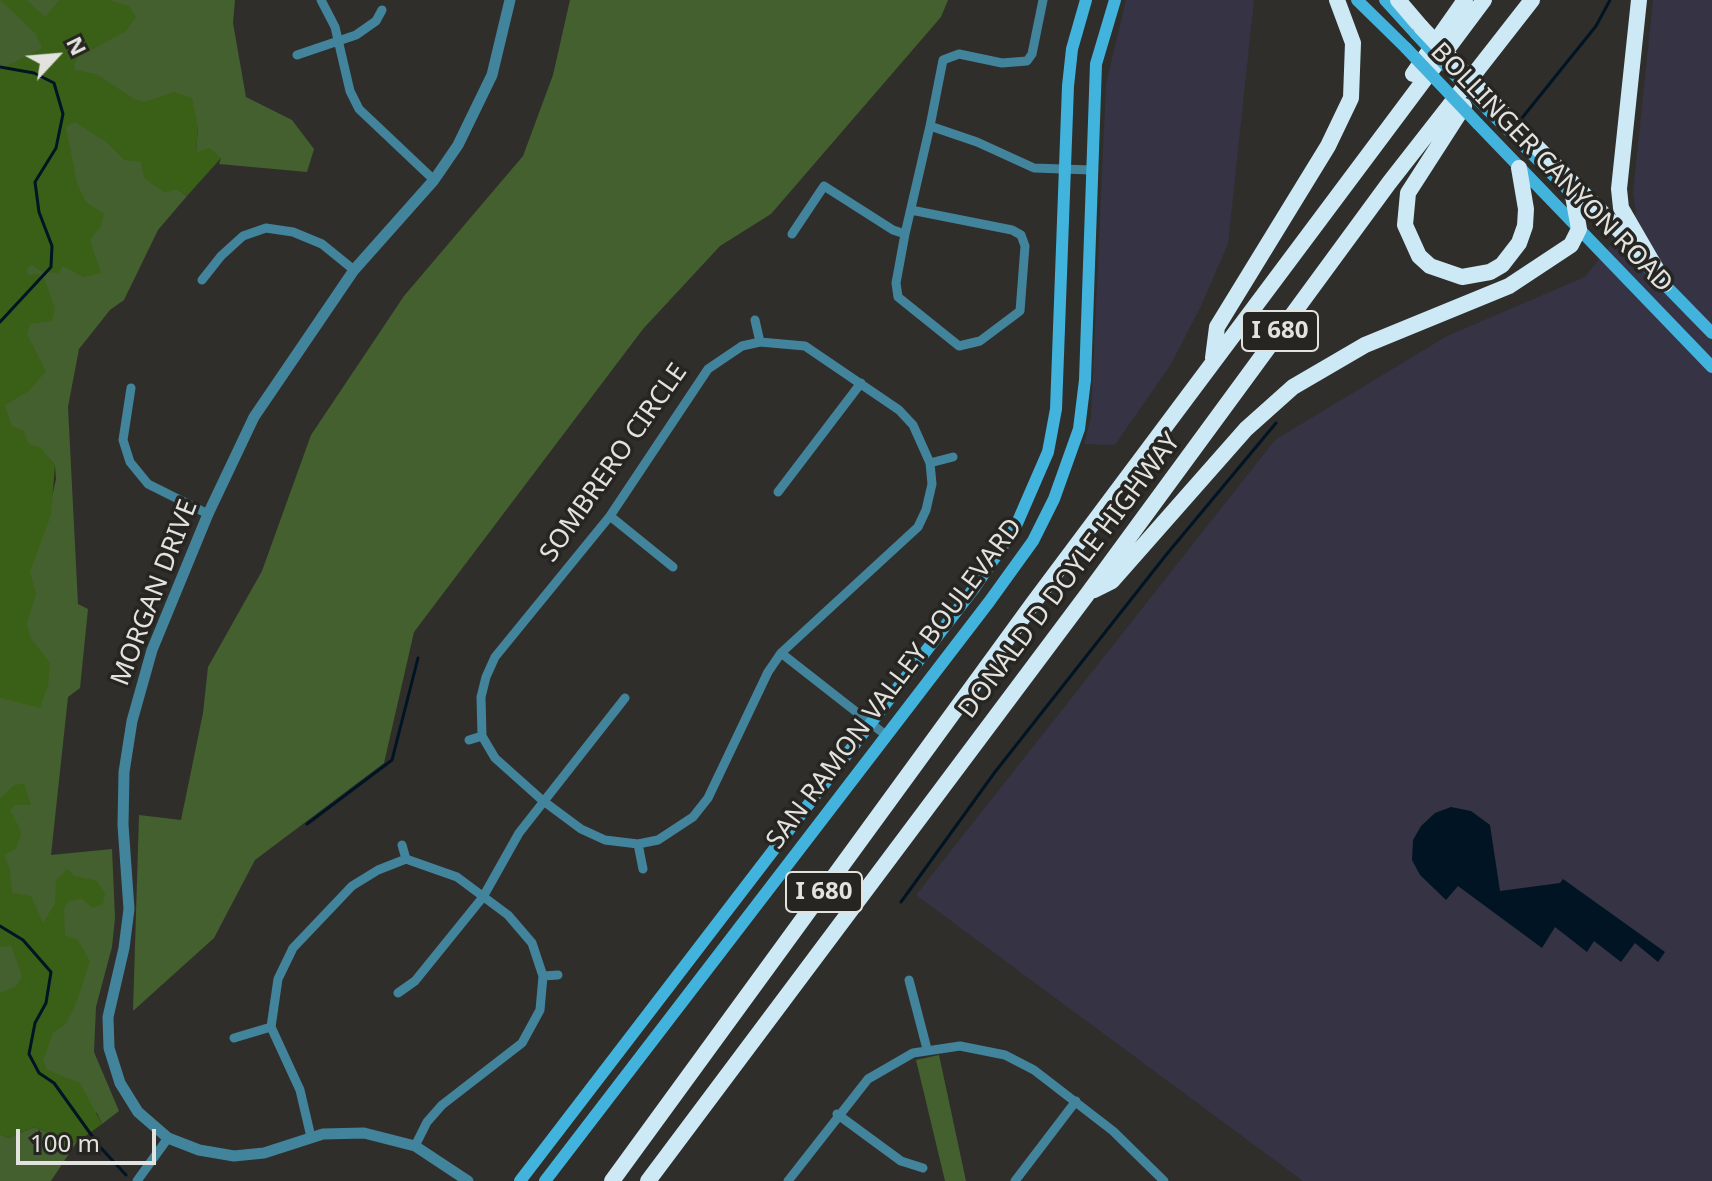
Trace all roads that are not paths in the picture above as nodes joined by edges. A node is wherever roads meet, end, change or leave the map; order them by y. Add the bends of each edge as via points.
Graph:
1 (321, 0) edge
2 (510, 0) edge
3 (1043, 0) edge
4 (1086, 0) edge
5 (1115, 0) edge
6 (1337, 0) edge
7 (1357, 0) edge
8 (1385, 0) edge
9 (1398, 0) edge
10 (1465, 0) edge
11 (1484, 0) edge
12 (1532, 0) edge
13 (1639, 0) edge
14 (382, 10) dead end
15 (1419, 30) junction
16 (339, 40) junction
17 (297, 55) dead end
18 (1477, 74) junction
19 (1409, 97) junction
20 (1491, 106) junction
21 (930, 126) junction
22 (1519, 168) junction
23 (1065, 169) junction
24 (1091, 170) junction
25 (434, 180) junction
26 (1573, 196) junction
27 (911, 210) junction
28 (1579, 229) junction
29 (792, 234) dead end
30 (905, 234) junction
31 (1637, 255) junction
32 (354, 270) junction
33 (202, 280) dead end
34 (1665, 284) junction
35 (755, 320) dead end
36 (1712, 333) edge
37 (760, 342) junction
38 (1212, 362) junction
39 (1712, 367) edge
40 (861, 383) junction
41 (131, 388) dead end
42 (953, 457) dead end
43 (930, 463) junction
44 (778, 492) dead end
45 (208, 514) junction
46 (610, 516) junction
47 (673, 567) dead end
48 (1089, 592) junction
49 (781, 653) junction
50 (625, 698) dead end
51 (870, 723) junction
52 (482, 736) junction
53 (887, 736) junction
54 (469, 740) dead end
55 (542, 800) junction
56 (638, 844) junction
57 (402, 845) dead end
58 (406, 859) junction
59 (643, 869) dead end
60 (483, 897) junction
61 (558, 975) dead end
62 (543, 976) junction
63 (909, 980) dead end
64 (398, 993) dead end
65 (271, 1027) junction
66 (234, 1038) dead end
67 (927, 1049) junction
68 (1076, 1101) junction
69 (837, 1114) junction
70 (311, 1137) junction
71 (168, 1138) junction
72 (415, 1146) junction
73 (923, 1168) dead end
74 (137, 1181) edge
75 (468, 1181) edge
76 (520, 1181) edge
77 (545, 1181) edge
78 (612, 1181) edge
79 (648, 1181) edge
80 (788, 1181) edge
81 (1015, 1181) edge
82 (1164, 1181) edge

1 - 16 street
2 - 25 street, MORGAN DRIVE via 483,97
3 - 21 street via 1027,61 1002,63 959,54 943,60
4 - 23 main road, SAN RAMON VALLEY BOULEVARD via 1072,49
5 - 24 main road, SAN RAMON VALLEY BOULEVARD via 1096,64
6 - 38 highway via 1353,43 1351,98 1328,146 1217,327
7 - 22 main road, BOLLINGER CANYON ROAD, bridge
8 - 15 main road, BOLLINGER CANYON ROAD
9 - 15 highway
10 - 19 highway via 1408,82
11 - 19 highway, DONALD D DOYLE HIGHWAY / I 680
12 - 18 highway, DONALD D DOYLE HIGHWAY / I 680
13 - 34 highway via 1619,189 1621,208
14 - 16 street via 367,29
15 - 20 highway, bridge
16 - 17 street
16 - 25 street via 359,109
18 - 22 highway via 1474,90 1408,193 1405,225 1419,256 1430,266 1462,277 1502,265 1525,226
18 - 48 highway, DONALD D DOYLE HIGHWAY / I 680 via 1389,183
19 - 38 highway, DONALD D DOYLE HIGHWAY / I 680
20 - 26 main road, BOLLINGER CANYON ROAD
20 - 31 highway via 1627,238
21 - 23 street via 1034,168
21 - 27 street
22 - 28 main road, BOLLINGER CANYON ROAD
23 - 24 street
23 - 51 main road, SAN RAMON VALLEY BOULEVARD via 1056,409 1048,452 1015,528
24 - 53 main road, SAN RAMON VALLEY BOULEVARD via 1085,380 1073,451 1033,541
25 - 32 street, MORGAN DRIVE
26 - 28 highway
26 - 31 main road, BOLLINGER CANYON ROAD
27 - 30 street
27 - 30 street via 1021,235 1025,246 1020,311 980,341 959,346 898,297
28 - 39 main road, BOLLINGER CANYON ROAD
28 - 48 highway via 1571,245 1520,280 1365,345 1293,387 1246,429 1112,581
29 - 30 street via 824,186
31 - 34 main road, BOLLINGER CANYON ROAD
32 - 33 street via 322,244 266,228 243,236
32 - 45 street, MORGAN DRIVE via 254,417
34 - 36 main road, BOLLINGER CANYON ROAD
35 - 37 street
37 - 40 street, SOMBRERO CIRCLE via 805,346
37 - 46 street, SOMBRERO CIRCLE via 742,346 708,369
38 - 78 highway, DONALD D DOYLE HIGHWAY / I 680
40 - 43 street, SOMBRERO CIRCLE via 913,425
40 - 44 street
41 - 45 street via 123,440 130,462 148,484
42 - 43 street
43 - 49 street, SOMBRERO CIRCLE via 932,484 918,527
45 - 71 street, MORGAN DRIVE via 152,650 132,721 123,825 129,909 108,1017 109,1048 120,1083 138,1112
46 - 47 street
46 - 52 street, SOMBRERO CIRCLE via 495,657 481,697
48 - 79 highway, DONALD D DOYLE HIGHWAY / I 680
49 - 51 street
49 - 56 street, SOMBRERO CIRCLE via 708,798 681,828
50 - 55 street
51 - 53 street
51 - 76 main road, SAN RAMON VALLEY BOULEVARD
52 - 54 street
52 - 55 street via 495,758
53 - 77 main road, SAN RAMON VALLEY BOULEVARD
55 - 56 street via 581,829 605,840
55 - 60 street
56 - 59 street
57 - 58 street
58 - 60 street via 457,877
58 - 65 street via 352,886 293,948 278,979
60 - 62 street via 526,933
60 - 64 street via 415,981
61 - 62 street
62 - 72 street via 540,1010 522,1043 442,1105
63 - 67 street
65 - 66 street
65 - 70 street via 300,1090
67 - 68 street via 960,1046 1005,1055
67 - 69 street via 884,1067
68 - 81 street
68 - 82 street
69 - 73 street via 901,1161
69 - 80 street
70 - 71 street, MORGAN DRIVE via 264,1153 234,1156
70 - 72 street, MORGAN DRIVE via 364,1133
71 - 74 street
72 - 75 street, MORGAN DRIVE

